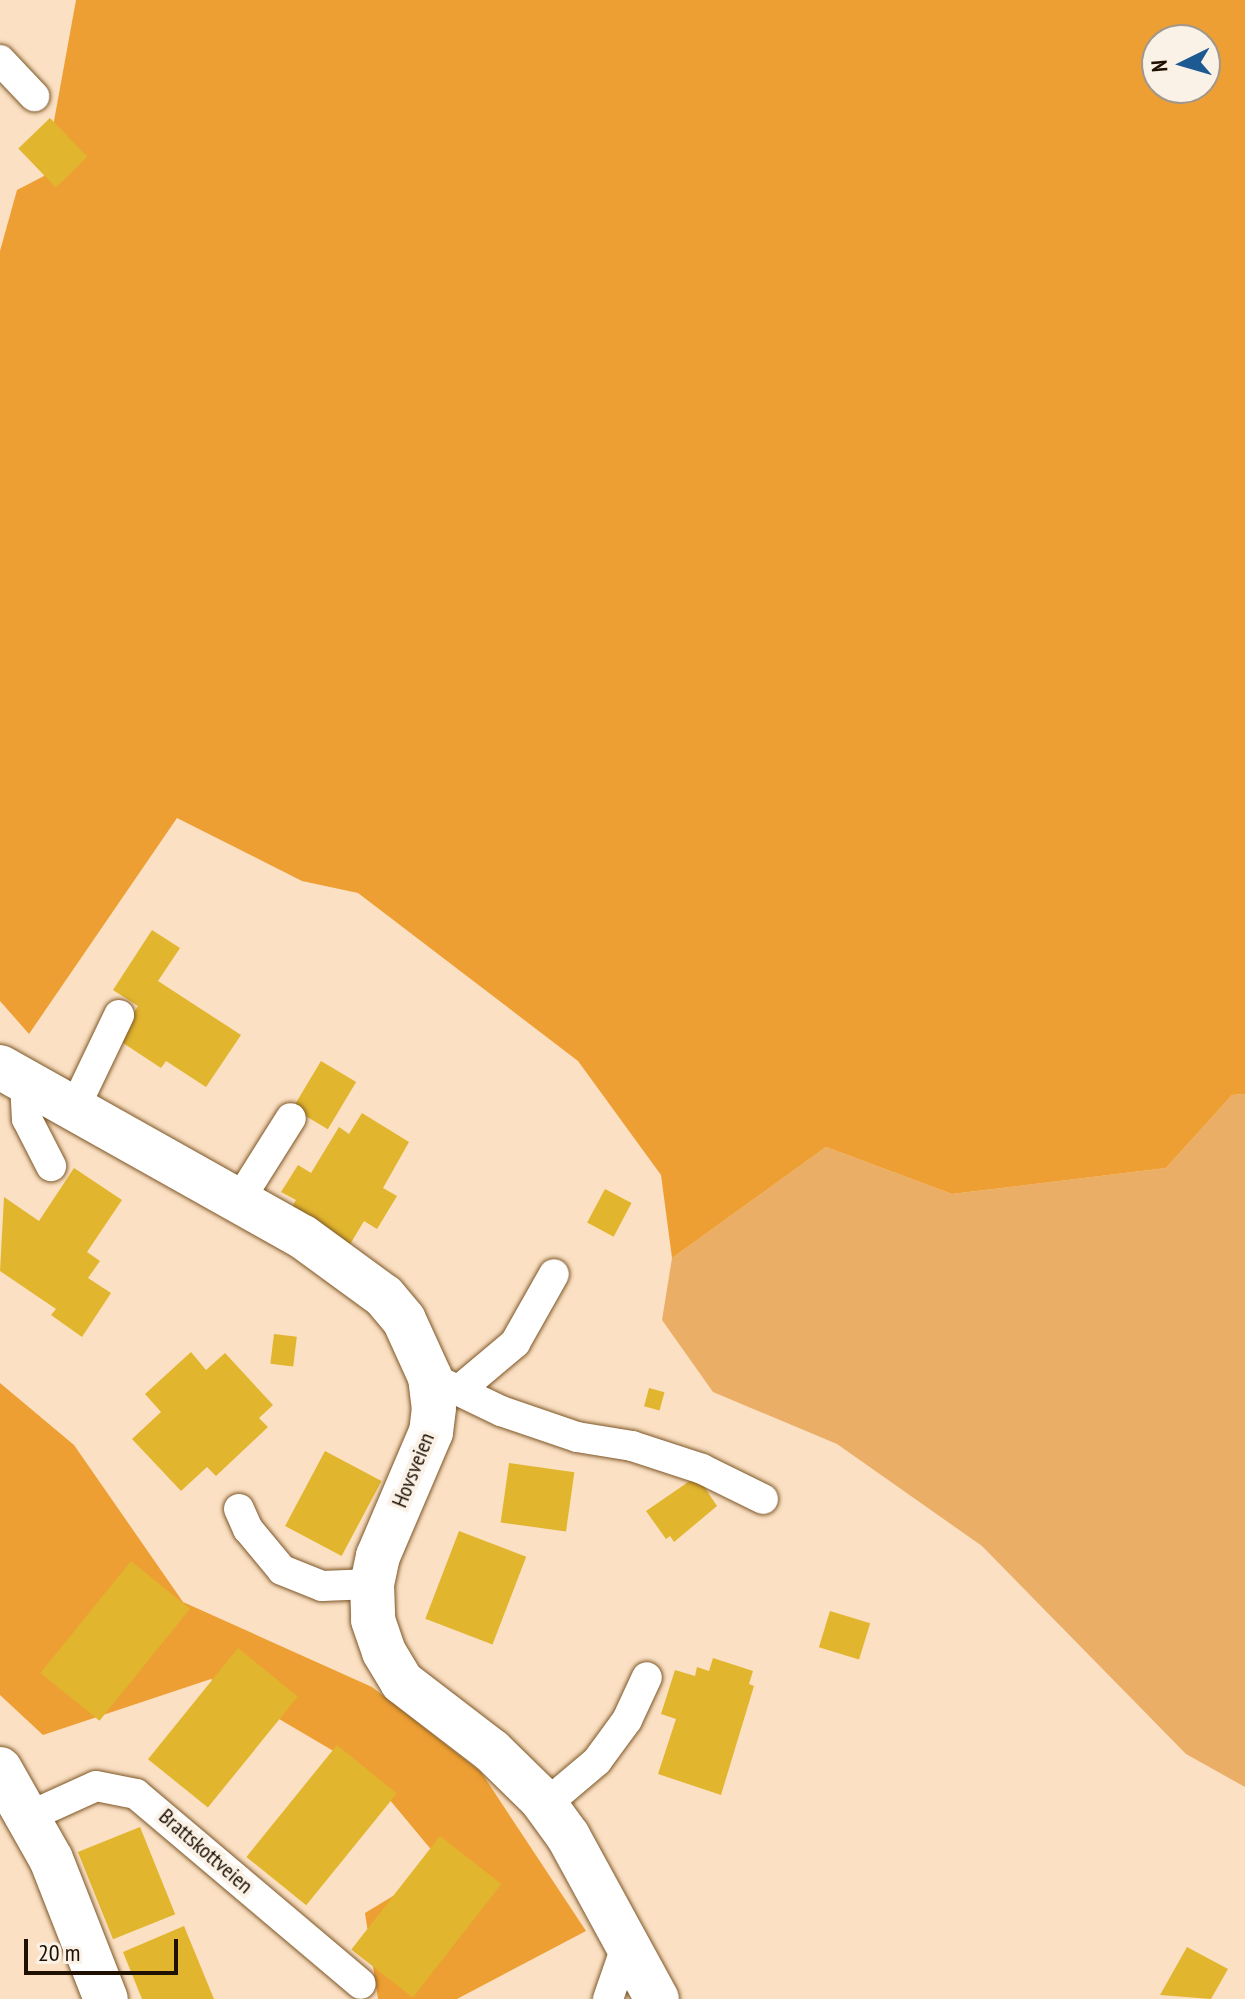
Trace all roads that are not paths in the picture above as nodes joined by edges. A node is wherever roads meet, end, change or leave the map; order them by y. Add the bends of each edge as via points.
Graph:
1 (0, 60) edge
2 (34, 96) dead end
3 (119, 1015) dead end
4 (13, 1075) edge
5 (75, 1107) junction
6 (291, 1118) dead end
7 (51, 1166) dead end
8 (238, 1202) junction
9 (554, 1274) dead end
10 (444, 1384) junction
11 (763, 1499) dead end
12 (239, 1509) dead end
13 (372, 1584) junction
14 (647, 1677) dead end
15 (0, 1769) edge
16 (545, 1805) junction
17 (30, 1816) junction
18 (626, 1947) junction
19 (361, 1984) dead end
20 (106, 1999) edge
21 (608, 1999) edge
22 (657, 1999) edge

1 - 2 lane
3 - 5 lane
4 - 5 street, Hovsveien
4 - 7 lane via 27,1119
5 - 8 street, Hovsveien
6 - 8 lane
8 - 10 street, Hovsveien via 303,1237 384,1296
9 - 10 lane via 515,1343
10 - 11 lane via 577,1437 632,1446 702,1469
10 - 13 street, Hovsveien via 431,1432 378,1556
12 - 13 lane via 248,1529 282,1570 322,1586
13 - 16 street, Hovsveien via 373,1620 402,1682 492,1751
14 - 16 lane via 627,1720 597,1761
15 - 17 street
16 - 18 street, Hovsveien via 568,1836
17 - 19 lane, Brattskottveien via 96,1786 136,1794
17 - 20 street
18 - 21 lane
18 - 22 street, Hovsveien

